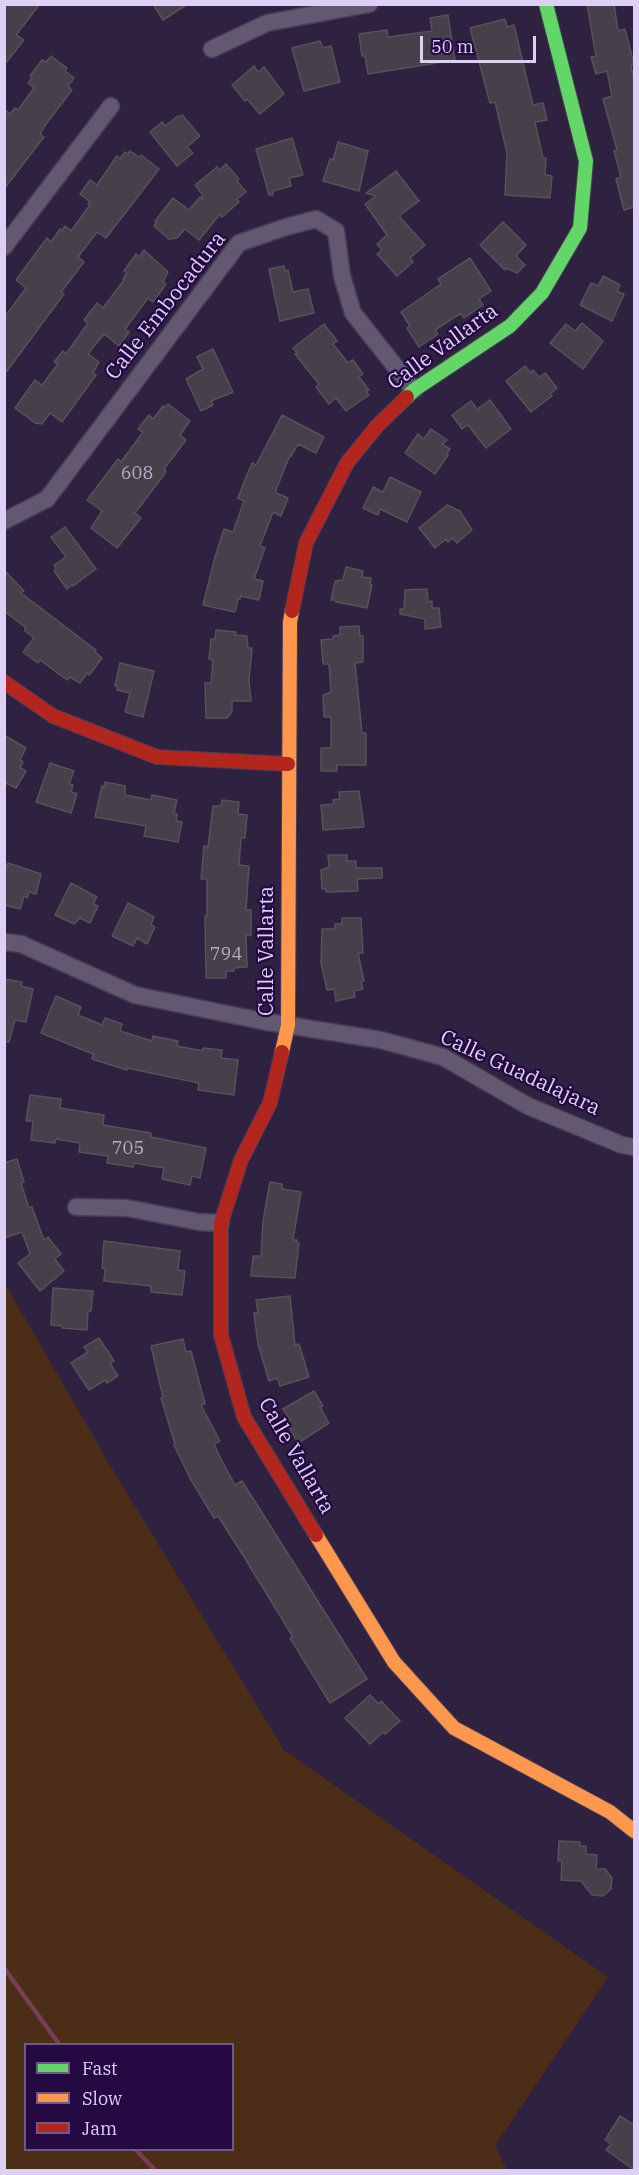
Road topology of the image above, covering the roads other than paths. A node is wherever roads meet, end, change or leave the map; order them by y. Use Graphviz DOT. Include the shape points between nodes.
graph roads {
  1 [pos="369,4"];
  2 [pos="546,4"];
  3 [pos="213,49"];
  4 [pos="111,106"];
  5 [pos="4,247"];
  6 [pos="414,390"];
  7 [pos="4,521"];
  8 [pos="4,682"];
  9 [pos="288,764"];
  10 [pos="4,942"];
  11 [pos="288,1025"];
  12 [pos="634,1147"];
  13 [pos="76,1207"];
  14 [pos="221,1223"];
  15 [pos="634,1831"];
  1 -- 3 [label="street" via="267,23"];
  2 -- 6 [label="street, Calle Vallarta" via="586,161 580,228 542,293 510,326"];
  4 -- 5 [label="street"];
  6 -- 7 [label="street, Calle Embocadura" via="353,313 342,276 336,231 316,219 286,227 239,243 47,499"];
  6 -- 9 [label="street, Calle Vallarta" via="347,463 306,543 290,622"];
  8 -- 9 [label="street" via="53,716 157,757"];
  9 -- 11 [label="street, Calle Vallarta"];
  10 -- 11 [label="street, Calle Guadalajara" via="21,944 135,995"];
  11 -- 12 [label="street, Calle Guadalajara" via="381,1040 443,1057 528,1106"];
  11 -- 14 [label="street, Calle Vallarta" via="270,1103 241,1160"];
  13 -- 14 [label="street" via="127,1208"];
  14 -- 15 [label="street, Calle Vallarta" via="221,1335 244,1417 394,1662 454,1728 610,1812"];
}
